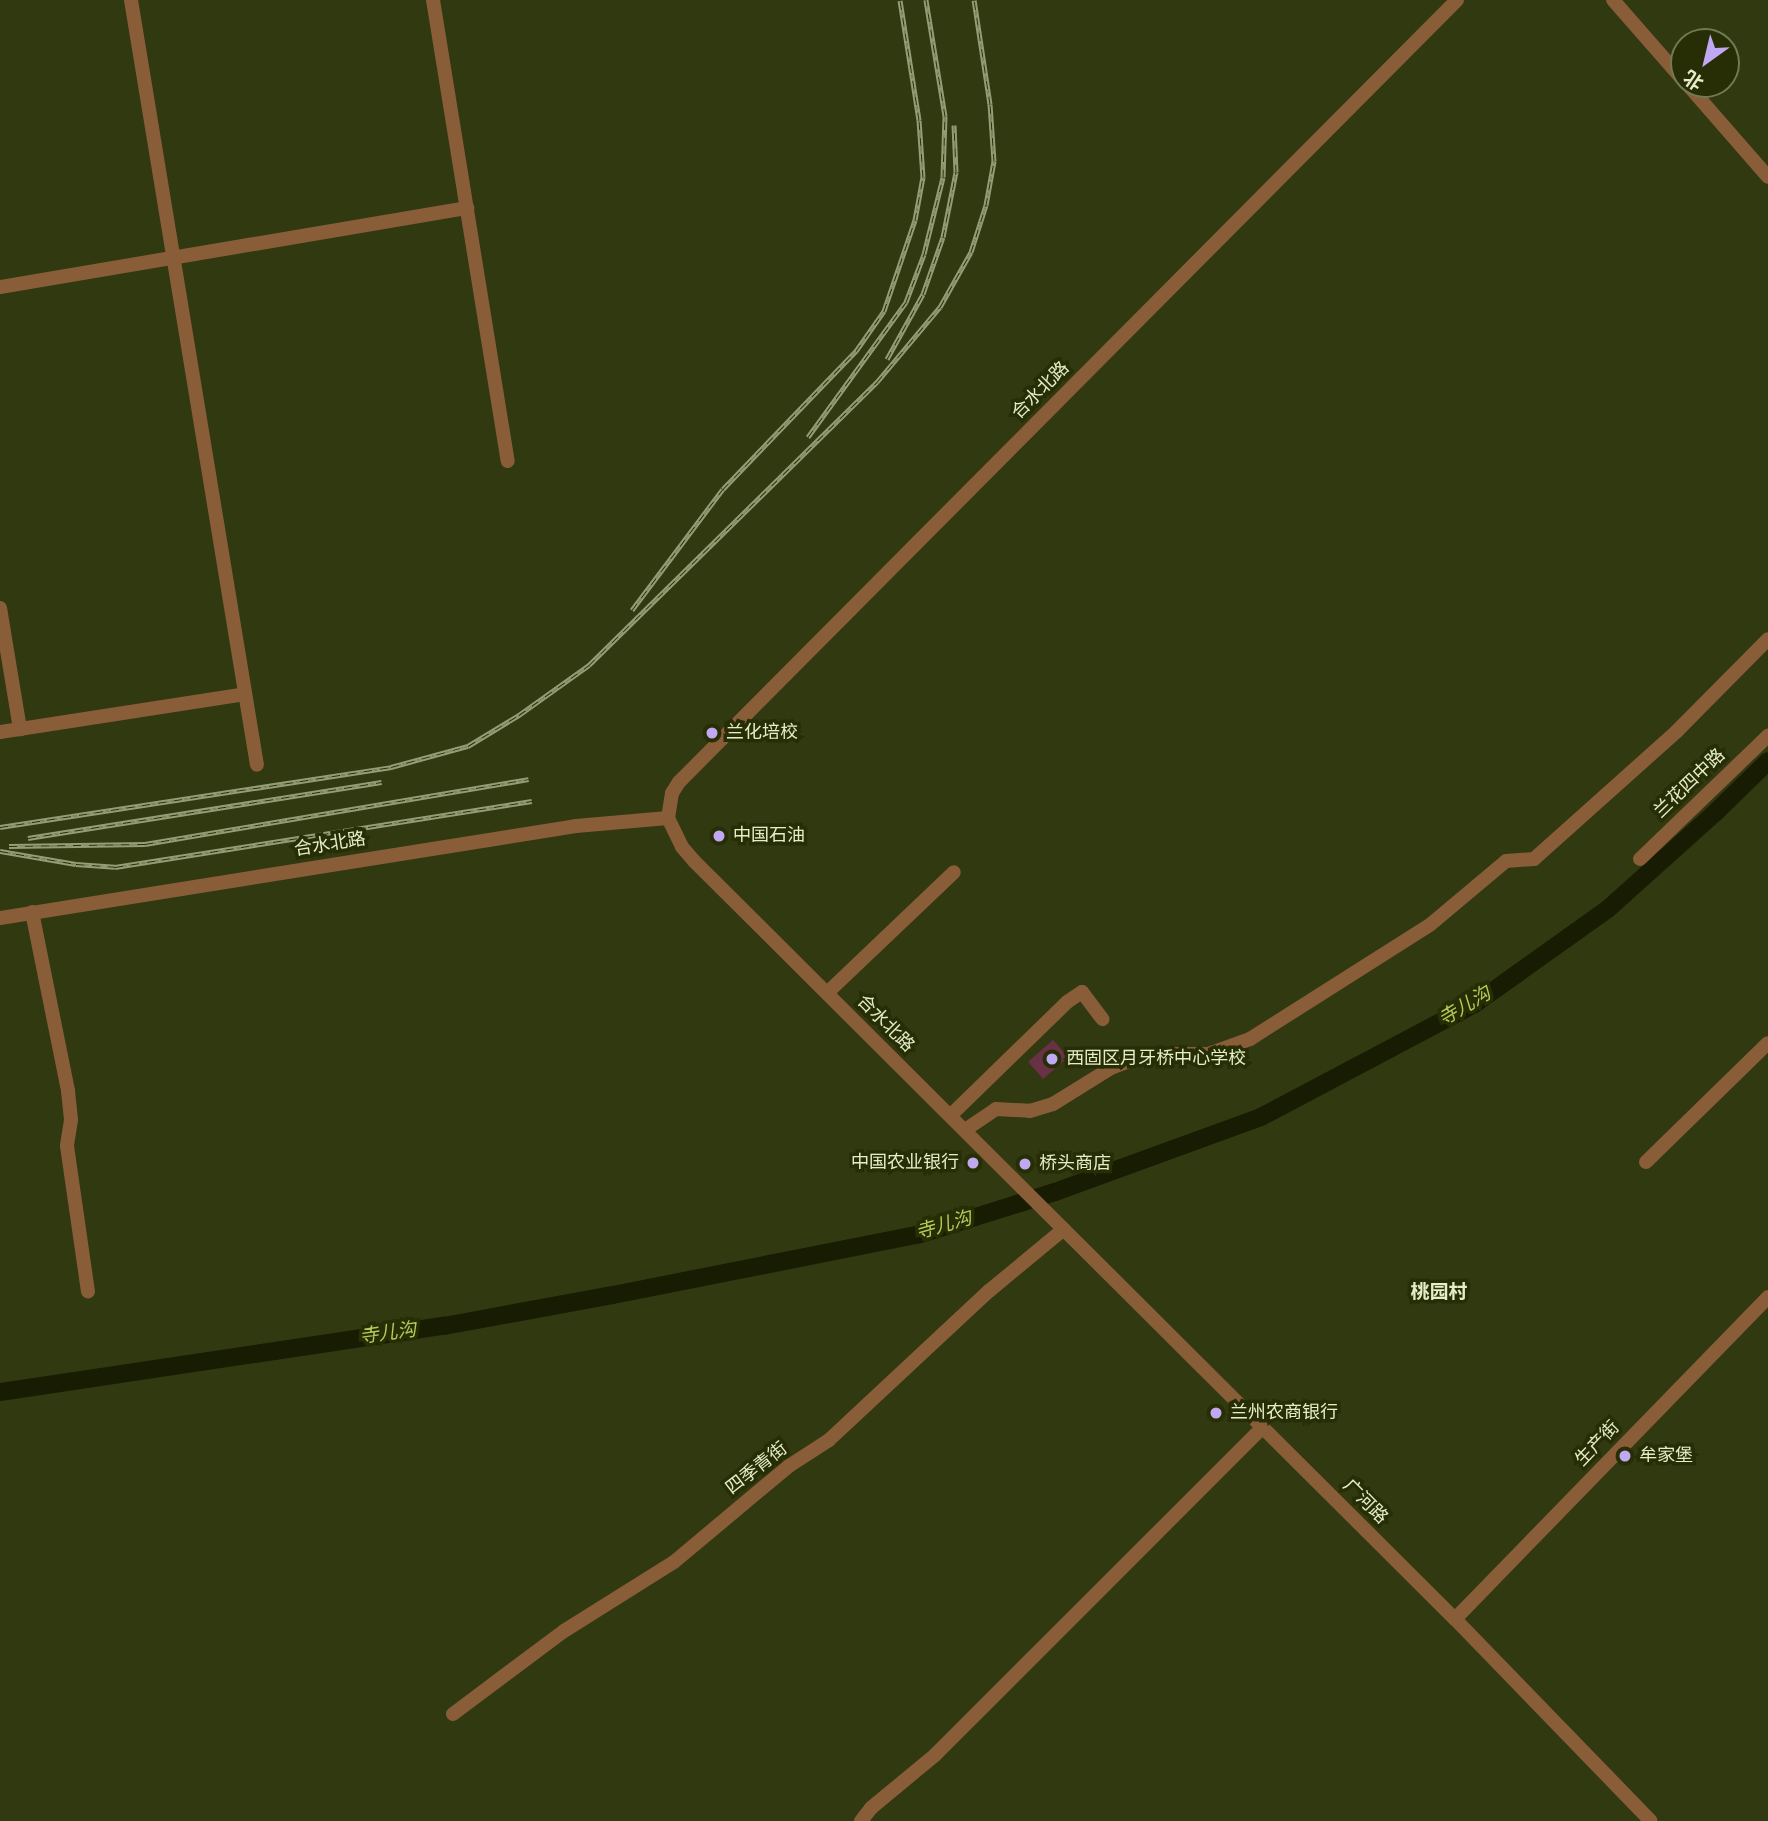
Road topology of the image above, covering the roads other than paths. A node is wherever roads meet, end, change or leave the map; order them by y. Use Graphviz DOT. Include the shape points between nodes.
graph roads {
  1 [pos="131,0"];
  2 [pos="433,0"];
  3 [pos="1457,0"];
  4 [pos="1613,0"];
  5 [pos="1670,64"];
  6 [pos="1700,98"];
  7 [pos="1768,177"];
  8 [pos="467,208"];
  9 [pos="173,260"];
  10 [pos="0,287"];
  11 [pos="508,461"];
  12 [pos="0,608"];
  13 [pos="1768,639"];
  14 [pos="245,694"];
  15 [pos="20,729"];
  16 [pos="0,732"];
  17 [pos="1768,736"];
  18 [pos="257,765"];
  19 [pos="668,818"];
  20 [pos="1640,859"];
  21 [pos="954,872"];
  22 [pos="32,912"];
  23 [pos="0,918"];
  24 [pos="827,993"];
  25 [pos="1102,1018"];
  26 [pos="1768,1043"];
  27 [pos="951,1115"];
  28 [pos="965,1130"];
  29 [pos="1646,1162"];
  30 [pos="1049,1213"];
  31 [pos="1064,1229"];
  32 [pos="88,1291"];
  33 [pos="1768,1297"];
  34 [pos="1263,1427"];
  35 [pos="1455,1619"];
  36 [pos="453,1714"];
  37 [pos="860,1821"];
  38 [pos="1651,1821"];
  1 -- 9 [label="street"];
  2 -- 8 [label="street"];
  3 -- 19 [label="street, 合水北路" via="678,782"];
  4 -- 5 [label="street"];
  6 -- 7 [label="street"];
  8 -- 9 [label="street"];
  8 -- 11 [label="street"];
  9 -- 10 [label="street"];
  9 -- 14 [label="street"];
  12 -- 15 [label="street"];
  13 -- 28 [label="street" via="1677,731 1534,859 1506,861 1431,924 1250,1039 1208,1054 1148,1054 1111,1068 1053,1104 1030,1111 996,1109"];
  14 -- 15 [label="street"];
  14 -- 18 [label="street"];
  15 -- 16 [label="street"];
  17 -- 20 [label="street, 兰花四中路"];
  19 -- 22 [label="street, 合水北路" via="562,828"];
  19 -- 24 [label="street, 合水北路" via="694,861"];
  21 -- 24 [label="street"];
  22 -- 23 [label="street, 合水北路"];
  22 -- 32 [label="street" via="68,1091 71,1120 66,1146"];
  24 -- 27 [label="street, 合水北路"];
  25 -- 27 [label="street" via="1082,992"];
  26 -- 29 [label="street"];
  27 -- 28 [label="street, 合水北路"];
  28 -- 30 [label="street, 合水北路"];
  30 -- 31 [label="street, 广河路"];
  31 -- 34 [label="street, 广河路"];
  31 -- 36 [label="street, 四季青街" via="989,1291 829,1440 789,1466 674,1562 564,1631"];
  33 -- 35 [label="street, 生产街"];
  34 -- 35 [label="street, 广河路"];
  34 -- 37 [label="street" via="935,1755"];
  35 -- 38 [label="street, 广河路"];
}
